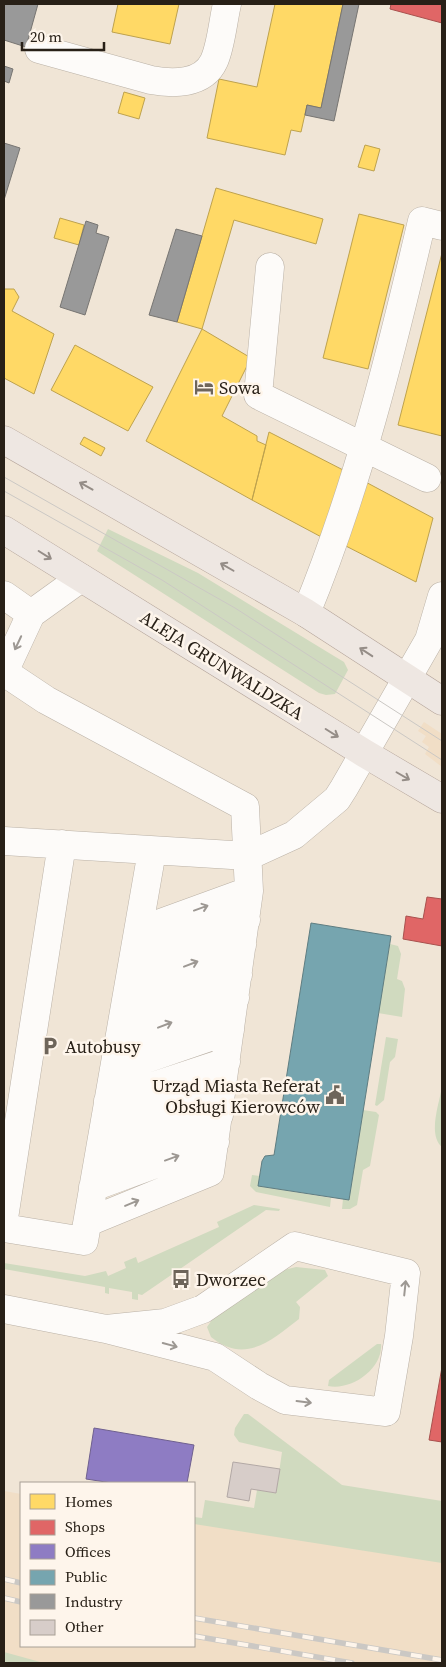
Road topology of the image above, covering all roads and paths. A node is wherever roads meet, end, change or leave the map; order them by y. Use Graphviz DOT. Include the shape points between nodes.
graph roads {
  1 [pos="227,4"];
  2 [pos="39,49"];
  3 [pos="442,226"];
  4 [pos="270,267"];
  5 [pos="4,440"];
  6 [pos="363,448"];
  7 [pos="427,478"];
  8 [pos="4,530"];
  9 [pos="81,578"];
  10 [pos="4,595"];
  11 [pos="442,596"];
  12 [pos="306,613"];
  13 [pos="31,614"];
  14 [pos="4,672"];
  15 [pos="407,678"];
  16 [pos="442,701"];
  17 [pos="364,753"];
  18 [pos="442,799"];
  19 [pos="4,841"];
  20 [pos="62,844"];
  21 [pos="152,851"];
  22 [pos="248,856"];
  23 [pos="249,891"];
  24 [pos="139,931"];
  25 [pos="244,932"];
  26 [pos="134,960"];
  27 [pos="236,986"];
  28 [pos="127,1001"];
  29 [pos="230,1030"];
  30 [pos="119,1042"];
  31 [pos="114,1070"];
  32 [pos="224,1074"];
  33 [pos="108,1101"];
  34 [pos="219,1114"];
  35 [pos="104,1128"];
  36 [pos="215,1142"];
  37 [pos="98,1158"];
  38 [pos="94,1188"];
  39 [pos="4,1218"];
  40 [pos="88,1222"];
  41 [pos="4,1228"];
  42 [pos="4,1309"];
  43 [pos="106,1329"];
  1 -- 2 [label="street" via="214,62 205,71 181,83 151,80"];
  3 -- 6 [label="street" via="422,221 388,366"];
  4 -- 6 [label="street" via="258,395"];
  12 -- 5 [label="main road, one-way"];
  6 -- 7 [label="street"];
  6 -- 12 [label="street"];
  8 -- 9 [label="main road, ALEJA GRUNWALDZKA, one-way"];
  9 -- 13 [label="street"];
  9 -- 17 [label="main road, ALEJA GRUNWALDZKA, one-way"];
  10 -- 13 [label="street"];
  11 -- 15 [label="street" via="429,640"];
  15 -- 12 [label="main road, one-way"];
  13 -- 14 [label="street, one-way"];
  14 -- 22 [label="street" via="46,700 245,807"];
  15 -- 16 [label="main road"];
  15 -- 17 [label="street"];
  17 -- 18 [label="main road, ALEJA GRUNWALDZKA, one-way"];
  17 -- 22 [label="street" via="336,799 294,835"];
  19 -- 20 [label="street"];
  20 -- 21 [label="street"];
  20 -- 39 [label="street"];
  21 -- 22 [label="street"];
  21 -- 24 [label="street"];
  22 -- 23 [label="street"];
  24 -- 23 [label="street, one-way"];
  23 -- 25 [label="street"];
  24 -- 26 [label="street"];
  25 -- 26 [label="street"];
  25 -- 27 [label="street"];
  28 -- 25 [label="street, one-way"];
  26 -- 28 [label="street"];
  27 -- 28 [label="street"];
  27 -- 29 [label="street"];
  30 -- 27 [label="street, one-way"];
  28 -- 30 [label="street"];
  29 -- 31 [label="street"];
  29 -- 32 [label="street"];
  30 -- 31 [label="street"];
  31 -- 33 [label="street"];
  32 -- 33 [label="street"];
  32 -- 34 [label="street"];
  32 -- 35 [label="street"];
  33 -- 35 [label="street"];
  34 -- 36 [label="street"];
  34 -- 37 [label="street"];
  35 -- 37 [label="street"];
  38 -- 36 [label="street, one-way"];
  40 -- 36 [label="street, one-way" via="210,1172"];
  37 -- 38 [label="street"];
  38 -- 40 [label="street"];
  40 -- 41 [label="street" via="84,1241"];
  42 -- 43 [label="street"];
  43 -- 43 [label="street, one-way" via="215,1357 285,1400 386,1412 400,1336 406,1273 294,1246 203,1308 164,1323"];
}
